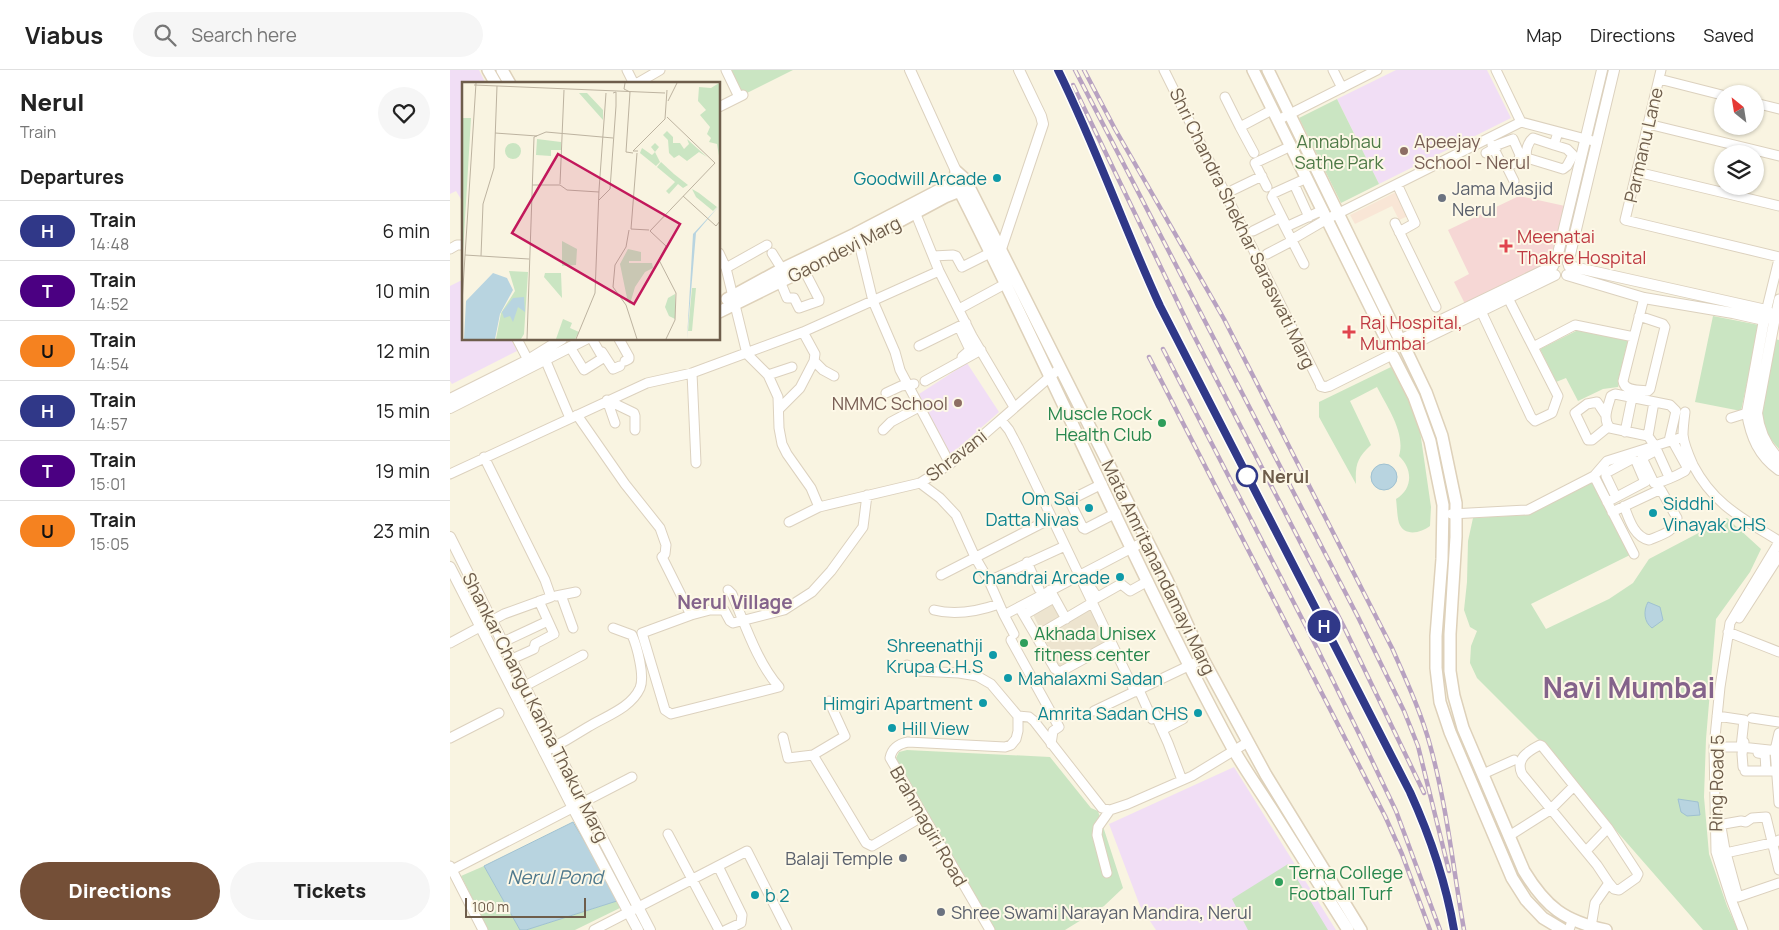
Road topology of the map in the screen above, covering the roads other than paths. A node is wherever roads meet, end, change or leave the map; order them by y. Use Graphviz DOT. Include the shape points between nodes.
graph roads {
  1 [pos="488,70"];
  2 [pos="502,70"];
  3 [pos="627,70"];
  4 [pos="660,70"];
  5 [pos="726,70"];
  6 [pos="910,70"];
  7 [pos="1019,70"];
  8 [pos="1164,70"];
  9 [pos="1253,70"];
  10 [pos="1268,70"];
  11 [pos="1333,70"];
  12 [pos="1377,70"];
  13 [pos="1496,70"];
  14 [pos="1602,70"];
  15 [pos="1614,70"];
  16 [pos="1660,75"];
  17 [pos="495,82"];
  18 [pos="509,82"];
  19 [pos="634,82"];
  20 [pos="639,82"];
  21 [pos="1342,88"];
  22 [pos="1714,92"];
  23 [pos="1225,98"];
  24 [pos="1764,105"];
  25 [pos="720,106"];
  26 [pos="1779,109"];
  27 [pos="1290,114"];
  28 [pos="1275,115"];
  29 [pos="1522,122"];
  30 [pos="1648,124"];
  31 [pos="1240,126"];
  32 [pos="1558,132"];
  33 [pos="1488,138"];
  34 [pos="1585,139"];
  35 [pos="1597,142"];
  36 [pos="1554,144"];
  37 [pos="1291,146"];
  38 [pos="1490,151"];
  39 [pos="1779,156"];
  40 [pos="1255,163"];
  41 [pos="1507,167"];
  42 [pos="1637,172"];
  43 [pos="1262,176"];
  44 [pos="1307,178"];
  45 [pos="1514,181"];
  46 [pos="961,182"];
  47 [pos="1294,184"];
  48 [pos="1397,184"];
  49 [pos="1267,187"];
  50 [pos="1233,190"];
  51 [pos="1779,206"];
  52 [pos="915,212"];
  53 [pos="1338,214"];
  54 [pos="1325,215"];
  55 [pos="1309,216"];
  56 [pos="1395,223"];
  57 [pos="1253,231"];
  58 [pos="1399,232"];
  59 [pos="857,239"];
  60 [pos="1292,240"];
  61 [pos="462,245"];
  62 [pos="450,249"];
  63 [pos="996,251"];
  64 [pos="1266,254"];
  65 [pos="720,255"];
  66 [pos="935,256"];
  67 [pos="1779,258"];
  68 [pos="1304,264"];
  69 [pos="726,268"];
  70 [pos="1555,268"];
  71 [pos="1568,268"];
  72 [pos="782,269"];
  73 [pos="804,270"];
  74 [pos="940,271"];
  75 [pos="780,281"];
  76 [pos="1005,284"];
  77 [pos="1508,298"];
  78 [pos="1644,298"];
  79 [pos="734,299"];
  80 [pos="1779,299"];
  81 [pos="872,301"];
  82 [pos="720,304"];
  83 [pos="1436,306"];
  84 [pos="960,308"];
  85 [pos="720,311"];
  86 [pos="1481,311"];
  87 [pos="1639,316"];
  88 [pos="1768,316"];
  89 [pos="963,327"];
  90 [pos="803,332"];
  91 [pos="1634,337"];
  92 [pos="518,340"];
  93 [pos="560,340"];
  94 [pos="584,340"];
  95 [pos="594,340"];
  96 [pos="594,340"];
  97 [pos="620,340"];
  98 [pos="1404,343"];
  99 [pos="570,346"];
  100 [pos="919,346"];
  101 [pos="1533,347"];
  102 [pos="981,350"];
  103 [pos="1390,351"];
  104 [pos="747,354"];
  105 [pos="970,354"];
  106 [pos="545,359"];
  107 [pos="528,360"];
  108 [pos="814,361"];
  109 [pos="792,367"];
  110 [pos="1060,368"];
  111 [pos="692,373"];
  112 [pos="768,375"];
  113 [pos="834,376"];
  114 [pos="1050,376"];
  115 [pos="925,381"];
  116 [pos="911,385"];
  117 [pos="1321,386"];
  118 [pos="886,392"];
  119 [pos="1632,398"];
  120 [pos="450,399"];
  121 [pos="607,400"];
  122 [pos="1654,402"];
  123 [pos="920,407"];
  124 [pos="1014,407"];
  125 [pos="450,408"];
  126 [pos="779,410"];
  127 [pos="1685,412"];
  128 [pos="1747,413"];
  129 [pos="1605,414"];
  130 [pos="574,417"];
  131 [pos="1731,418"];
  132 [pos="1001,420"];
  133 [pos="615,423"];
  134 [pos="1608,427"];
  135 [pos="635,430"];
  136 [pos="883,430"];
  137 [pos="1625,432"];
  138 [pos="1648,436"];
  139 [pos="1683,437"];
  140 [pos="1670,440"];
  141 [pos="1656,448"];
  142 [pos="484,457"];
  143 [pos="1779,459"];
  144 [pos="696,463"];
  145 [pos="950,464"];
  146 [pos="1779,470"];
  147 [pos="450,474"];
  148 [pos="1594,476"];
  149 [pos="1669,477"];
  150 [pos="920,483"];
  151 [pos="1102,484"];
  152 [pos="867,495"];
  153 [pos="1616,497"];
  154 [pos="1607,502"];
  155 [pos="1624,506"];
  156 [pos="819,507"];
  157 [pos="1612,512"];
  158 [pos="1116,513"];
  159 [pos="1456,514"];
  160 [pos="1443,515"];
  161 [pos="1052,518"];
  162 [pos="790,522"];
  163 [pos="1654,533"];
  164 [pos="450,537"];
  165 [pos="1643,538"];
  166 [pos="1147,540"];
  167 [pos="1779,541"];
  168 [pos="1065,546"];
  169 [pos="1131,547"];
  170 [pos="1634,554"];
  171 [pos="1779,556"];
  172 [pos="975,557"];
  173 [pos="1047,559"];
  174 [pos="1028,565"];
  175 [pos="450,567"];
  176 [pos="1078,574"];
  177 [pos="941,575"];
  178 [pos="989,581"];
  179 [pos="1148,581"];
  180 [pos="1092,588"];
  181 [pos="1039,589"];
  182 [pos="728,590"];
  183 [pos="1050,590"];
  184 [pos="576,592"];
  185 [pos="561,595"];
  186 [pos="551,597"];
  187 [pos="1052,600"];
  188 [pos="1093,600"];
  189 [pos="539,601"];
  190 [pos="999,604"];
  191 [pos="1745,604"];
  192 [pos="934,610"];
  193 [pos="1020,610"];
  194 [pos="691,615"];
  195 [pos="1004,615"];
  196 [pos="1066,619"];
  197 [pos="492,620"];
  198 [pos="744,620"];
  199 [pos="548,621"];
  200 [pos="1028,625"];
  201 [pos="481,626"];
  202 [pos="572,628"];
  203 [pos="613,628"];
  204 [pos="1728,632"];
  205 [pos="1036,636"];
  206 [pos="503,642"];
  207 [pos="450,643"];
  208 [pos="1111,644"];
  209 [pos="1779,652"];
  210 [pos="583,655"];
  211 [pos="512,659"];
  212 [pos="1203,659"];
  213 [pos="907,664"];
  214 [pos="1189,666"];
  215 [pos="525,686"];
  216 [pos="1137,691"];
  217 [pos="829,701"];
  218 [pos="1094,711"];
  219 [pos="1154,712"];
  220 [pos="499,713"];
  221 [pos="1018,716"];
  222 [pos="1181,716"];
  223 [pos="1717,716"];
  224 [pos="1752,718"];
  225 [pos="1779,722"];
  226 [pos="1160,726"];
  227 [pos="1779,733"];
  228 [pos="1746,734"];
  229 [pos="784,737"];
  230 [pos="450,738"];
  231 [pos="1248,742"];
  232 [pos="1051,744"];
  233 [pos="1164,745"];
  234 [pos="555,747"];
  235 [pos="1714,747"];
  236 [pos="1742,747"];
  237 [pos="1234,750"];
  238 [pos="1777,751"];
  239 [pos="544,752"];
  240 [pos="1758,753"];
  241 [pos="813,755"];
  242 [pos="1514,760"];
  243 [pos="1766,771"];
  244 [pos="1776,771"];
  245 [pos="1483,774"];
  246 [pos="632,777"];
  247 [pos="1182,780"];
  248 [pos="1574,786"];
  249 [pos="584,802"];
  250 [pos="1779,803"];
  251 [pos="573,808"];
  252 [pos="1110,810"];
  253 [pos="1550,810"];
  254 [pos="923,816"];
  255 [pos="1608,828"];
  256 [pos="668,834"];
  257 [pos="1509,836"];
  258 [pos="1772,841"];
  259 [pos="1586,851"];
  260 [pos="1721,852"];
  261 [pos="718,866"];
  262 [pos="451,868"];
  263 [pos="1779,870"];
  264 [pos="1107,873"];
  265 [pos="693,879"];
  266 [pos="1609,883"];
  267 [pos="1779,883"];
  268 [pos="1735,898"];
  269 [pos="634,910"];
  270 [pos="1571,925"];
  271 [pos="609,927"];
  272 [pos="1591,927"];
  273 [pos="483,930"];
  274 [pos="594,930"];
  275 [pos="638,930"];
  276 [pos="650,930"];
  277 [pos="719,930"];
  278 [pos="726,930"];
  279 [pos="787,930"];
  280 [pos="990,930"];
  281 [pos="1348,930"];
  282 [pos="1361,930"];
  283 [pos="1564,930"];
  284 [pos="1606,930"];
  285 [pos="1743,930"];
  1 -- 17 [label="main road"];
  2 -- 18 [label="main road"];
  3 -- 19 [label="street"];
  4 -- 20 [label="street"];
  5 -- 25 [label="street" via="741,96"];
  6 -- 46 [label="street, Mata Amritanandamayi Marg"];
  7 -- 63 [label="street" via="1043,124"];
  8 -- 117 [label="street, Shri Chandra Shekhar Saraswati Marg"];
  9 -- 28 [label="main road"];
  10 -- 27 [label="main road"];
  11 -- 21 [label="street"];
  12 -- 21 [label="street"];
  13 -- 29 [label="street"];
  14 -- 34 [label="street"];
  15 -- 35 [label="street"];
  16 -- 22 [label="street"];
  16 -- 30 [label="street, Parmanu Lane"];
  21 -- 27 [label="street"];
  23 -- 31 [label="street"];
  24 -- 26 [label="street"];
  27 -- 28 [label="street"];
  27 -- 53 [label="main road"];
  28 -- 31 [label="street"];
  28 -- 37 [label="main road"];
  29 -- 32 [label="street"];
  29 -- 33 [label="street"];
  30 -- 39 [label="street"];
  30 -- 42 [label="street, Parmanu Lane"];
  31 -- 40 [label="street"];
  32 -- 34 [label="street"];
  32 -- 36 [label="street"];
  33 -- 38 [label="street"];
  33 -- 48 [label="street"];
  34 -- 35 [label="street"];
  34 -- 70 [label="street"];
  35 -- 71 [label="street"];
  36 -- 36 [label="street" via="1567,149 1572,155 1563,169 1527,158 1526,150 1533,138"];
  37 -- 40 [label="street"];
  37 -- 44 [label="main road"];
  38 -- 41 [label="street"];
  38 -- 41 [label="street" via="1512,139 1520,155 1519,160"];
  40 -- 43 [label="street"];
  41 -- 45 [label="street"];
  42 -- 51 [label="street"];
  42 -- 67 [label="street, Parmanu Lane" via="1626,220"];
  43 -- 49 [label="street"];
  43 -- 50 [label="street"];
  44 -- 47 [label="street"];
  44 -- 54 [label="main road"];
  46 -- 52 [label="main road, Gaondevi Marg" via="944,198"];
  46 -- 59 [label="main road, Gaondevi Marg"];
  46 -- 63 [label="main road, Mata Amritanandamayi Marg"];
  47 -- 55 [label="street"];
  47 -- 55 [label="street" via="1272,197 1286,225"];
  48 -- 53 [label="street"];
  48 -- 58 [label="street" via="1415,223"];
  52 -- 59 [label="main road, Gaondevi Marg"];
  52 -- 66 [label="street"];
  53 -- 54 [label="street"];
  53 -- 98 [label="main road"];
  54 -- 55 [label="street"];
  54 -- 60 [label="street"];
  54 -- 103 [label="main road"];
  56 -- 58 [label="street"];
  57 -- 60 [label="street" via="1279,218"];
  58 -- 83 [label="street"];
  59 -- 72 [label="main road, Gaondevi Marg"];
  59 -- 73 [label="main road, Gaondevi Marg"];
  59 -- 81 [label="street"];
  60 -- 64 [label="street"];
  60 -- 68 [label="street"];
  61 -- 62 [label="street"];
  63 -- 66 [label="street" via="963,267 953,255"];
  63 -- 76 [label="main road, Mata Amritanandamayi Marg"];
  63 -- 110 [label="main road, Mata Amritanandamayi Marg"];
  65 -- 69 [label="street"];
  66 -- 74 [label="street"];
  66 -- 84 [label="street"];
  67 -- 88 [label="street"];
  69 -- 72 [label="street" via="769,249"];
  69 -- 79 [label="street"];
  70 -- 71 [label="street" via="1560,260"];
  70 -- 71 [label="street" via="1562,277"];
  70 -- 77 [label="street"];
  70 -- 98 [label="street"];
  71 -- 78 [label="street"];
  71 -- 88 [label="street"];
  72 -- 79 [label="main road, Gaondevi Marg"];
  73 -- 75 [label="main road, Gaondevi Marg"];
  73 -- 75 [label="street" via="819,301 799,308 794,298 787,298"];
  74 -- 81 [label="street"];
  74 -- 84 [label="street"];
  75 -- 79 [label="main road, Gaondevi Marg"];
  76 -- 84 [label="street"];
  76 -- 114 [label="main road, Mata Amritanandamayi Marg"];
  77 -- 86 [label="street"];
  77 -- 101 [label="street"];
  78 -- 87 [label="street"];
  78 -- 88 [label="street"];
  79 -- 82 [label="main road, Gaondevi Marg"];
  79 -- 85 [label="main road, Gaondevi Marg"];
  79 -- 104 [label="street"];
  80 -- 88 [label="street"];
  81 -- 90 [label="street"];
  81 -- 116 [label="street" via="900,370"];
  84 -- 89 [label="street"];
  86 -- 98 [label="street"];
  86 -- 101 [label="street" via="1531,417 1536,421 1552,413 1558,396"];
  87 -- 91 [label="street"];
  87 -- 91 [label="street" via="1665,326 1648,392 1623,385"];
  88 -- 128 [label="street"];
  88 -- 143 [label="street" via="1757,413 1768,447"];
  89 -- 100 [label="street"];
  89 -- 102 [label="street"];
  89 -- 105 [label="street"];
  90 -- 104 [label="street"];
  90 -- 108 [label="street" via="815,354"];
  91 -- 101 [label="street" via="1575,325"];
  92 -- 107 [label="street"];
  93 -- 107 [label="street"];
  94 -- 99 [label="street"];
  95 -- 99 [label="street" via="603,358 584,370"];
  96 -- 97 [label="street" via="613,369 629,359"];
  98 -- 103 [label="main road" via="1393,338"];
  98 -- 103 [label="main road" via="1400,357"];
  98 -- 159 [label="main road" via="1442,436"];
  99 -- 106 [label="street"];
  102 -- 105 [label="street"];
  102 -- 124 [label="street"];
  103 -- 117 [label="street, Shri Chandra Shekhar Saraswati Marg" via="1330,386"];
  103 -- 160 [label="main road" via="1414,397 1430,441"];
  104 -- 111 [label="street"];
  104 -- 112 [label="street"];
  105 -- 115 [label="street"];
  106 -- 125 [label="street"];
  106 -- 130 [label="street"];
  107 -- 120 [label="street"];
  108 -- 113 [label="street"];
  108 -- 126 [label="street" via="800,388"];
  109 -- 112 [label="street"];
  110 -- 114 [label="street, Shravani"];
  110 -- 166 [label="main road, Mata Amritanandamayi Marg"];
  111 -- 121 [label="street" via="647,382"];
  111 -- 144 [label="street"];
  112 -- 126 [label="street" via="778,397"];
  114 -- 124 [label="street, Shravani"];
  114 -- 151 [label="main road, Mata Amritanandamayi Marg"];
  116 -- 118 [label="street"];
  116 -- 123 [label="street"];
  119 -- 122 [label="street"];
  119 -- 129 [label="street" via="1612,394"];
  119 -- 137 [label="street"];
  121 -- 130 [label="street"];
  121 -- 133 [label="street"];
  121 -- 135 [label="street" via="634,413"];
  122 -- 138 [label="street"];
  122 -- 140 [label="street" via="1670,405 1676,411"];
  123 -- 136 [label="street" via="891,422"];
  123 -- 145 [label="street"];
  124 -- 132 [label="street, Shravani"];
  126 -- 156 [label="street" via="782,444 811,488"];
  127 -- 139 [label="street"];
  128 -- 131 [label="street"];
  128 -- 146 [label="street" via="1758,447"];
  129 -- 134 [label="street"];
  129 -- 134 [label="street" via="1597,402 1587,404 1575,413 1588,440"];
  130 -- 142 [label="street"];
  130 -- 194 [label="street" via="660,528 666,545 662,557"];
  132 -- 145 [label="street, Shravani"];
  132 -- 161 [label="street" via="1018,446"];
  134 -- 137 [label="street"];
  137 -- 138 [label="street"];
  138 -- 141 [label="street"];
  139 -- 140 [label="street"];
  139 -- 167 [label="street" via="1700,478 1713,495 1728,509"];
  140 -- 141 [label="street"];
  140 -- 149 [label="street" via="1687,469"];
  141 -- 148 [label="street" via="1607,461"];
  141 -- 149 [label="street"];
  141 -- 149 [label="street" via="1642,458 1654,483"];
  142 -- 147 [label="street"];
  142 -- 186 [label="street"];
  145 -- 150 [label="street, Shravani"];
  148 -- 154 [label="street"];
  148 -- 159 [label="street" via="1528,510"];
  150 -- 152 [label="street, Shravani"];
  150 -- 172 [label="street" via="956,515"];
  151 -- 158 [label="main road, Mata Amritanandamayi Marg"];
  151 -- 158 [label="street" via="1070,502 1085,529"];
  152 -- 156 [label="street, Shravani"];
  152 -- 198 [label="street" via="863,527 812,592 784,610"];
  153 -- 153 [label="street" via="1646,482 1634,460 1606,473"];
  153 -- 154 [label="street"];
  154 -- 157 [label="street"];
  155 -- 157 [label="street"];
  155 -- 165 [label="street" via="1634,528"];
  155 -- 165 [label="street" via="1663,491 1676,522 1672,530 1649,540"];
  156 -- 162 [label="street, Shravani"];
  157 -- 170 [label="street"];
  158 -- 169 [label="main road, Mata Amritanandamayi Marg"];
  159 -- 160 [label="street"];
  159 -- 245 [label="main road" via="1450,671 1463,728"];
  160 -- 283 [label="main road" via="1436,636 1440,702 1512,878 1543,918"];
  161 -- 168 [label="street"];
  161 -- 172 [label="street"];
  163 -- 165 [label="street"];
  164 -- 197 [label="street, Shankar Changu Kanha Thakur Marg"];
  166 -- 169 [label="street"];
  166 -- 212 [label="main road, Mata Amritanandamayi Marg"];
  167 -- 191 [label="street, Ring Road 5"];
  168 -- 174 [label="street"];
  168 -- 176 [label="street"];
  169 -- 176 [label="street"];
  169 -- 179 [label="main road, Mata Amritanandamayi Marg"];
  171 -- 191 [label="street, Ring Road 5"];
  172 -- 177 [label="street"];
  172 -- 178 [label="street"];
  173 -- 174 [label="street"];
  174 -- 178 [label="street"];
  174 -- 181 [label="street"];
  175 -- 201 [label="street, Shankar Changu Kanha Thakur Marg"];
  176 -- 183 [label="street"];
  176 -- 188 [label="street"];
  178 -- 190 [label="street"];
  179 -- 188 [label="street" via="1130,591 1121,584"];
  179 -- 214 [label="main road, Mata Amritanandamayi Marg"];
  180 -- 188 [label="street"];
  182 -- 198 [label="street"];
  183 -- 193 [label="street"];
  183 -- 196 [label="street"];
  184 -- 185 [label="street"];
  185 -- 186 [label="street"];
  185 -- 202 [label="street"];
  186 -- 189 [label="street"];
  187 -- 193 [label="street"];
  188 -- 196 [label="street"];
  188 -- 208 [label="street"];
  189 -- 197 [label="street"];
  189 -- 199 [label="street"];
  190 -- 192 [label="street" via="979,611"];
  190 -- 195 [label="street"];
  191 -- 204 [label="street, Ring Road 5" via="1730,623"];
  193 -- 195 [label="street"];
  193 -- 200 [label="street"];
  193 -- 205 [label="street"];
  194 -- 198 [label="street" via="724,610 733,623"];
  194 -- 198 [label="street" via="642,633 665,710 672,714 780,687 749,636"];
  195 -- 232 [label="street" via="1058,727 1053,731"];
  196 -- 205 [label="street"];
  197 -- 201 [label="street"];
  197 -- 206 [label="street, Shankar Changu Kanha Thakur Marg"];
  199 -- 206 [label="street"];
  199 -- 211 [label="street" via="554,635"];
  201 -- 207 [label="street"];
  201 -- 239 [label="street, Shankar Changu Kanha Thakur Marg"];
  203 -- 234 [label="street" via="632,635 639,657 641,686 636,695 616,711"];
  204 -- 209 [label="street"];
  204 -- 223 [label="street, Ring Road 5"];
  205 -- 208 [label="street" via="1060,672"];
  206 -- 211 [label="street, Shankar Changu Kanha Thakur Marg"];
  208 -- 216 [label="street"];
  210 -- 215 [label="street"];
  211 -- 215 [label="street, Shankar Changu Kanha Thakur Marg"];
  212 -- 214 [label="street"];
  212 -- 231 [label="main road, Mata Amritanandamayi Marg"];
  213 -- 221 [label="street" via="918,671 977,676 991,684"];
  214 -- 216 [label="street"];
  214 -- 237 [label="main road, Mata Amritanandamayi Marg"];
  215 -- 234 [label="street, Shankar Changu Kanha Thakur Marg"];
  216 -- 218 [label="street"];
  216 -- 233 [label="street"];
  217 -- 241 [label="street" via="845,736"];
  219 -- 226 [label="street"];
  220 -- 230 [label="street"];
  221 -- 232 [label="street" via="1029,717"];
  221 -- 254 [label="street, Brahmagiri Road" via="1016,739 1005,747 908,742 896,746 891,752 892,765"];
  222 -- 226 [label="street"];
  223 -- 235 [label="street, Ring Road 5"];
  223 -- 236 [label="street" via="1744,720"];
  224 -- 225 [label="street"];
  226 -- 247 [label="street"];
  227 -- 238 [label="street"];
  228 -- 236 [label="street"];
  229 -- 241 [label="street" via="788,758"];
  231 -- 237 [label="street"];
  231 -- 282 [label="main road, Mata Amritanandamayi Marg"];
  232 -- 252 [label="street" via="1102,808"];
  234 -- 239 [label="street"];
  234 -- 249 [label="street, Shankar Changu Kanha Thakur Marg"];
  235 -- 236 [label="street"];
  235 -- 260 [label="street, Ring Road 5"];
  236 -- 238 [label="street"];
  236 -- 243 [label="street" via="1744,769"];
  237 -- 247 [label="street"];
  237 -- 281 [label="main road, Mata Amritanandamayi Marg"];
  238 -- 244 [label="street"];
  239 -- 251 [label="street, Shankar Changu Kanha Thakur Marg"];
  240 -- 243 [label="street" via="1765,754"];
  241 -- 254 [label="street" via="866,843 872,846"];
  242 -- 245 [label="street"];
  243 -- 244 [label="street"];
  244 -- 250 [label="street"];
  245 -- 257 [label="main road"];
  246 -- 249 [label="street"];
  247 -- 252 [label="street"];
  248 -- 253 [label="street"];
  248 -- 253 [label="street" via="1540,745 1521,759 1519,767 1522,774"];
  248 -- 255 [label="street"];
  249 -- 251 [label="street"];
  249 -- 269 [label="street, Shankar Changu Kanha Thakur Marg"];
  251 -- 262 [label="street"];
  251 -- 269 [label="street, Shankar Changu Kanha Thakur Marg"];
  252 -- 264 [label="street" via="1098,827 1097,835"];
  253 -- 257 [label="street"];
  253 -- 259 [label="street"];
  254 -- 280 [label="street, Brahmagiri Road"];
  255 -- 259 [label="street"];
  255 -- 266 [label="street" via="1638,874 1619,890"];
  256 -- 265 [label="street"];
  257 -- 270 [label="main road" via="1537,892"];
  258 -- 260 [label="street"];
  258 -- 260 [label="street" via="1766,817 1731,822 1721,828"];
  258 -- 263 [label="street"];
  259 -- 266 [label="street"];
  260 -- 268 [label="street, Ring Road 5"];
  261 -- 265 [label="street"];
  261 -- 278 [label="street" via="742,915 741,923"];
  261 -- 279 [label="street" via="747,851"];
  262 -- 273 [label="street"];
  265 -- 269 [label="street"];
  265 -- 277 [label="street"];
  266 -- 272 [label="street" via="1595,903"];
  267 -- 268 [label="street"];
  268 -- 285 [label="street, Ring Road 5"];
  269 -- 271 [label="street"];
  269 -- 275 [label="street, Shankar Changu Kanha Thakur Marg"];
  269 -- 276 [label="street, Shankar Changu Kanha Thakur Marg"];
  270 -- 272 [label="main road"];
  271 -- 274 [label="street"];
  272 -- 284 [label="main road"];
}
